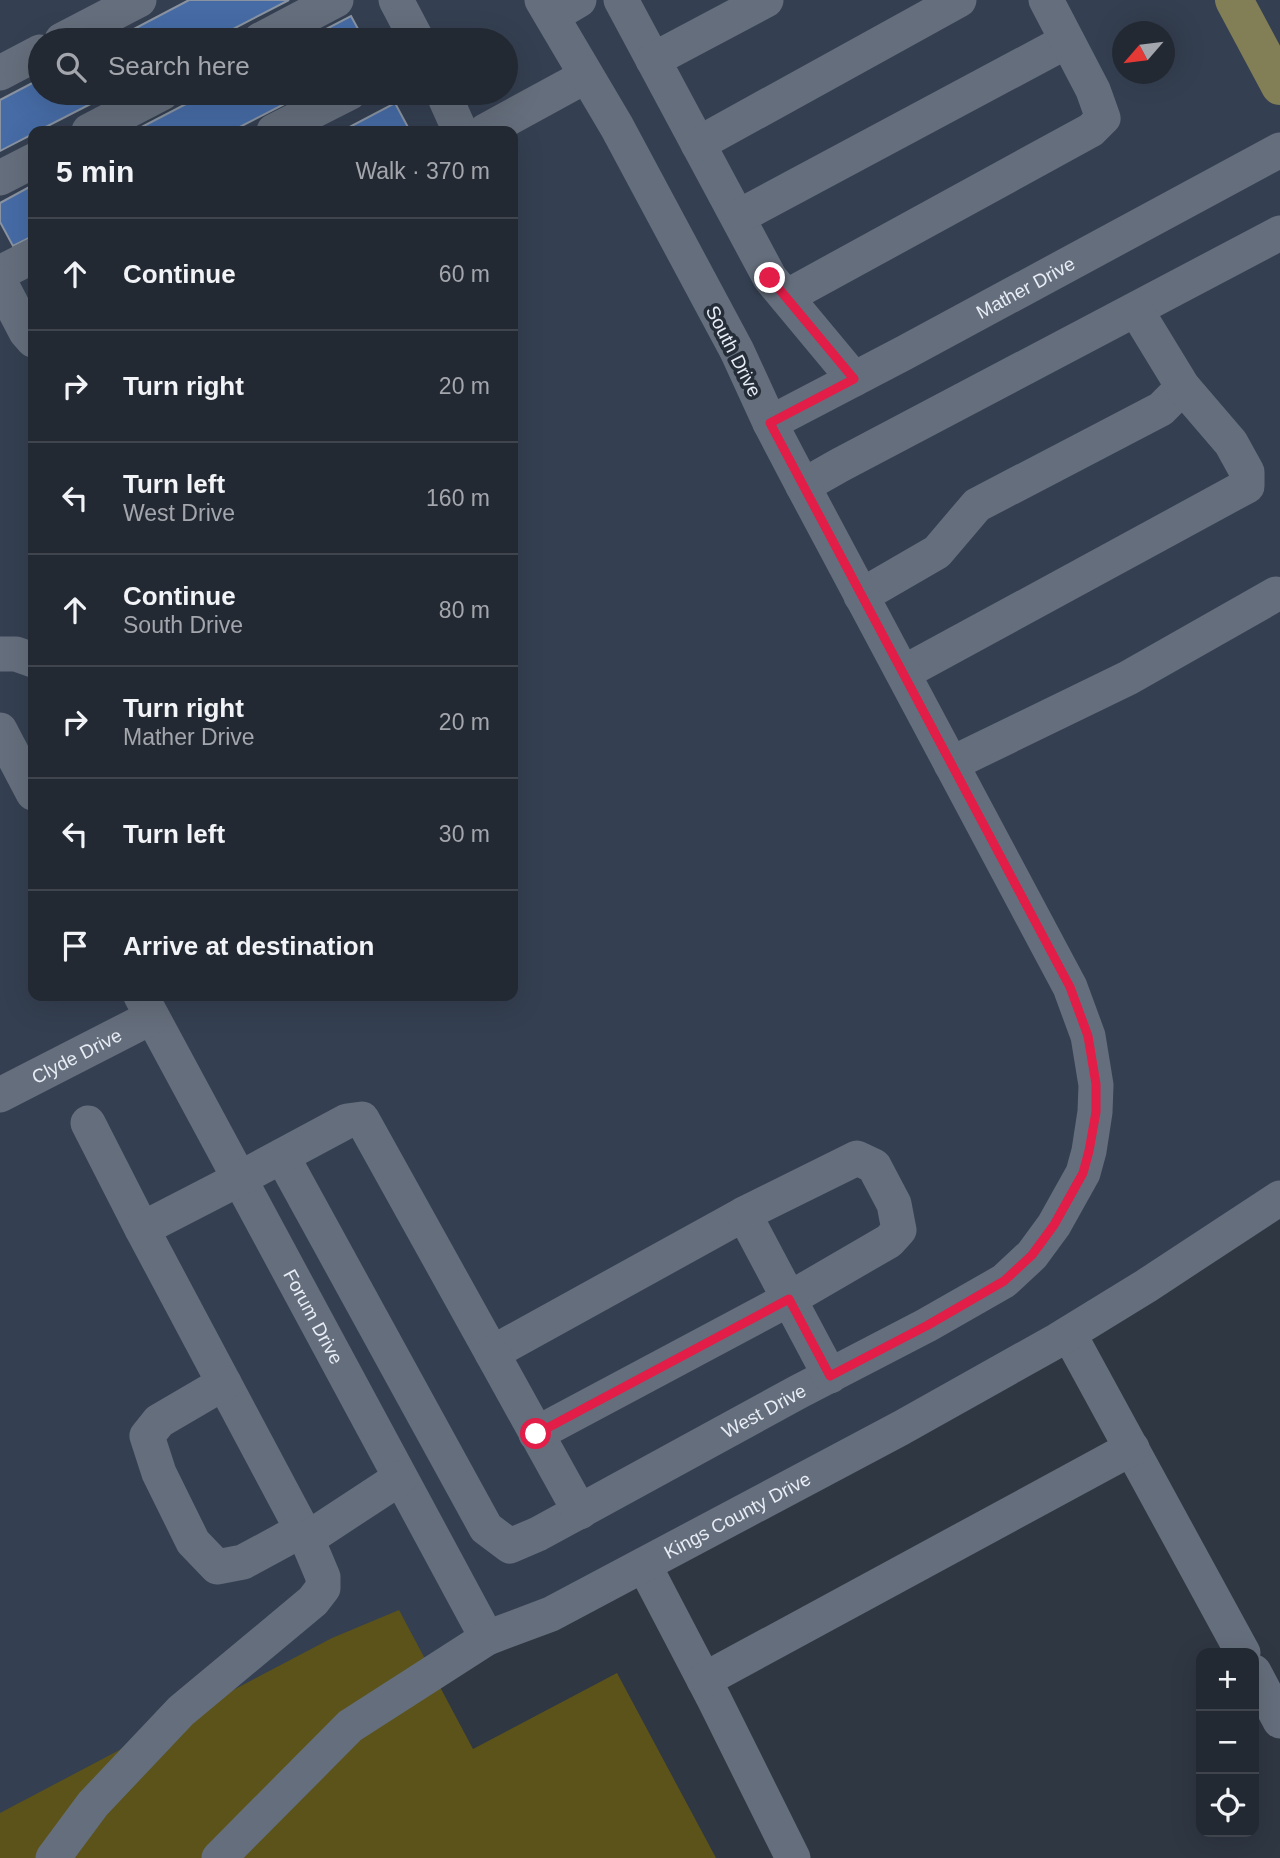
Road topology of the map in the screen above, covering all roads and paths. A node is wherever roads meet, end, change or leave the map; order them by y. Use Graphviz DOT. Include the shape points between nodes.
graph roads {
  1 [pos="139,0"];
  2 [pos="336,0"];
  3 [pos="396,0"];
  4 [pos="621,0"];
  5 [pos="766,0"];
  6 [pos="959,0"];
  7 [pos="1046,0"];
  8 [pos="1234,0"];
  9 [pos="558,5"];
  10 [pos="85,28"];
  11 [pos="283,28"];
  12 [pos="411,28"];
  13 [pos="1067,41"];
  14 [pos="28,58"];
  15 [pos="653,60"];
  16 [pos="0,73"];
  17 [pos="586,76"];
  18 [pos="1280,86"];
  19 [pos="139,105"];
  20 [pos="325,105"];
  21 [pos="448,105"];
  22 [pos="99,126"];
  23 [pos="284,126"];
  24 [pos="458,126"];
  25 [pos="494,126"];
  26 [pos="698,144"];
  27 [pos="1280,150"];
  28 [pos="28,164"];
  29 [pos="0,178"];
  30 [pos="738,217"];
  31 [pos="1280,233"];
  32 [pos="28,259"];
  33 [pos="0,273"];
  34 [pos="0,282"];
  35 [pos="786,297"];
  36 [pos="1136,310"];
  37 [pos="28,334"];
  38 [pos="854,379"];
  39 [pos="1183,387"];
  40 [pos="770,423"];
  41 [pos="803,486"];
  42 [pos="1276,594"];
  43 [pos="861,596"];
  44 [pos="0,654"];
  45 [pos="28,658"];
  46 [pos="903,673"];
  47 [pos="0,730"];
  48 [pos="955,772"];
  49 [pos="28,783"];
  50 [pos="146,1007"];
  51 [pos="0,1095"];
  52 [pos="88,1123"];
  53 [pos="282,1156"];
  54 [pos="239,1179"];
  55 [pos="1280,1198"];
  56 [pos="744,1214"];
  57 [pos="142,1229"];
  58 [pos="789,1299"];
  59 [pos="1069,1334"];
  60 [pos="492,1353"];
  61 [pos="830,1376"];
  62 [pos="224,1383"];
  63 [pos="536,1434"];
  64 [pos="1132,1448"];
  65 [pos="400,1478"];
  66 [pos="580,1512"];
  67 [pos="305,1535"];
  68 [pos="644,1565"];
  69 [pos="487,1637"];
  70 [pos="1240,1648"];
  71 [pos="704,1680"];
  72 [pos="1259,1681"];
  73 [pos="1280,1721"];
  74 [pos="53,1858"];
  75 [pos="219,1858"];
  76 [pos="793,1858"];
  1 -- 10 [label="street"];
  2 -- 11 [label="street"];
  3 -- 12 [label="street"];
  4 -- 15 [label="street"];
  5 -- 15 [label="street"];
  6 -- 26 [label="street"];
  7 -- 13 [label="street"];
  8 -- 18 [label="main road"];
  9 -- 17 [label="street, South Drive"];
  13 -- 30 [label="street"];
  13 -- 35 [label="street" via="1103,118 1091,130"];
  14 -- 16 [label="street"];
  15 -- 26 [label="street"];
  17 -- 25 [label="street"];
  17 -- 40 [label="street, South Drive" via="737,351"];
  19 -- 22 [label="street"];
  20 -- 23 [label="street"];
  21 -- 24 [label="street"];
  26 -- 30 [label="street"];
  27 -- 38 [label="street, Mather Drive"];
  28 -- 29 [label="street"];
  30 -- 35 [label="street" via="770,278"];
  31 -- 36 [label="street"];
  32 -- 33 [label="street"];
  34 -- 37 [label="street"];
  35 -- 38 [label="street"];
  36 -- 39 [label="street"];
  36 -- 41 [label="street"];
  38 -- 40 [label="street, Mather Drive"];
  39 -- 43 [label="street" via="1161,409 976,505 937,552"];
  39 -- 46 [label="street" via="1231,443 1247,472 1247,486"];
  40 -- 41 [label="street, South Drive"];
  41 -- 43 [label="street, South Drive"];
  42 -- 48 [label="street"];
  43 -- 46 [label="street, South Drive"];
  44 -- 45 [label="street"];
  46 -- 48 [label="street, South Drive"];
  47 -- 49 [label="street"];
  48 -- 61 [label="street, West Drive" via="1070,987 1088,1036 1096,1084 1089,1151 1083,1173 1054,1225 1032,1255 1004,1281"];
  50 -- 51 [label="street, Clyde Drive"];
  50 -- 54 [label="street, Forum Drive"];
  52 -- 57 [label="street"];
  53 -- 54 [label="street"];
  53 -- 60 [label="street" via="347,1121 362,1119"];
  53 -- 66 [label="street, West Drive" via="486,1528 510,1546"];
  54 -- 57 [label="street"];
  54 -- 65 [label="street, Forum Drive"];
  55 -- 59 [label="street, Kings County Drive"];
  56 -- 58 [label="street"];
  56 -- 58 [label="street" via="857,1158 874,1166 894,1204 899,1230 889,1241"];
  56 -- 60 [label="street"];
  57 -- 62 [label="street"];
  58 -- 61 [label="street"];
  58 -- 63 [label="street"];
  59 -- 64 [label="street"];
  59 -- 68 [label="street, Kings County Drive"];
  60 -- 63 [label="street"];
  61 -- 66 [label="street, West Drive"];
  62 -- 67 [label="street"];
  62 -- 67 [label="street" via="159,1421 147,1436 159,1473 193,1542 217,1567 243,1562"];
  63 -- 66 [label="street"];
  64 -- 70 [label="street"];
  64 -- 71 [label="street"];
  65 -- 67 [label="street"];
  65 -- 69 [label="street, Forum Drive"];
  67 -- 74 [label="street" via="323,1577 323,1588 313,1601 181,1711 93,1804"];
  68 -- 69 [label="street, Kings County Drive" via="551,1614"];
  68 -- 71 [label="street"];
  69 -- 75 [label="street, Kings County Drive" via="350,1726"];
  71 -- 76 [label="street"];
  72 -- 73 [label="street"];
}
